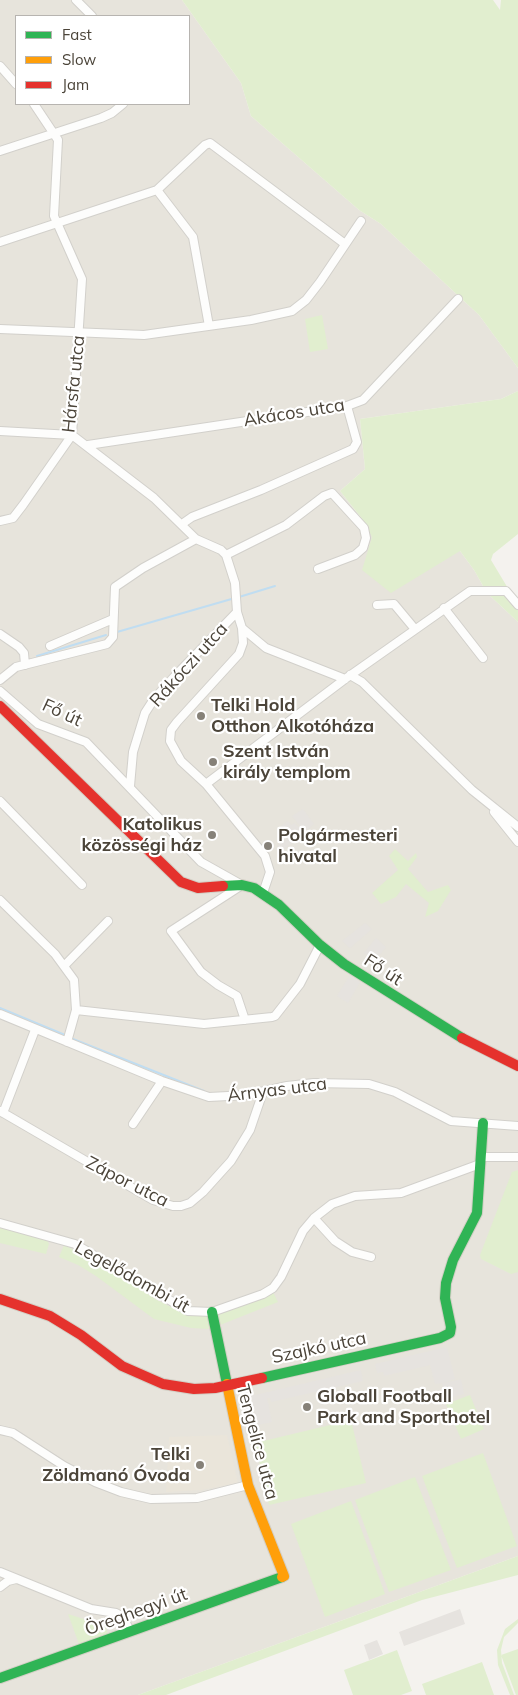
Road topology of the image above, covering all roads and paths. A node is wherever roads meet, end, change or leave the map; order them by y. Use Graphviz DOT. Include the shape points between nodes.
graph roads {
  1 [pos="76,0"];
  2 [pos="91,15"];
  3 [pos="0,66"];
  4 [pos="15,83"];
  5 [pos="35,105"];
  6 [pos="122,105"];
  7 [pos="54,133"];
  8 [pos="0,151"];
  9 [pos="157,190"];
  10 [pos="361,221"];
  11 [pos="58,225"];
  12 [pos="0,242"];
  13 [pos="346,244"];
  14 [pos="458,299"];
  15 [pos="209,326"];
  16 [pos="0,330"];
  17 [pos="80,333"];
  18 [pos="347,406"];
  19 [pos="0,431"];
  20 [pos="72,435"];
  21 [pos="88,445"];
  22 [pos="0,521"];
  23 [pos="182,524"];
  24 [pos="196,539"];
  25 [pos="226,556"];
  26 [pos="318,569"];
  27 [pos="377,604"];
  28 [pos="518,604"];
  29 [pos="444,608"];
  30 [pos="236,612"];
  31 [pos="113,619"];
  32 [pos="242,628"];
  33 [pos="414,628"];
  34 [pos="0,634"];
  35 [pos="50,646"];
  36 [pos="483,658"];
  37 [pos="25,665"];
  38 [pos="347,677"];
  39 [pos="0,680"];
  40 [pos="0,691"];
  41 [pos="0,706"];
  42 [pos="206,784"];
  43 [pos="130,786"];
  44 [pos="0,801"];
  45 [pos="494,810"];
  46 [pos="518,827"];
  47 [pos="518,842"];
  48 [pos="82,885"];
  49 [pos="242,885"];
  50 [pos="263,893"];
  51 [pos="0,900"];
  52 [pos="108,921"];
  53 [pos="320,945"];
  54 [pos="64,966"];
  55 [pos="76,1010"];
  56 [pos="0,1014"];
  57 [pos="245,1020"];
  58 [pos="35,1030"];
  59 [pos="67,1042"];
  60 [pos="518,1066"];
  61 [pos="162,1081"];
  62 [pos="262,1092"];
  63 [pos="2,1112"];
  64 [pos="483,1123"];
  65 [pos="133,1124"];
  66 [pos="518,1126"];
  67 [pos="518,1156"];
  68 [pos="480,1160"];
  69 [pos="314,1218"];
  70 [pos="0,1223"];
  71 [pos="371,1258"];
  72 [pos="0,1299"];
  73 [pos="212,1312"];
  74 [pos="226,1386"];
  75 [pos="0,1430"];
  76 [pos="248,1485"];
  77 [pos="0,1572"];
  78 [pos="284,1576"];
  79 [pos="16,1579"];
  80 [pos="0,1587"];
  81 [pos="130,1631"];
  82 [pos="0,1678"];
  1 -- 2 [label="street"];
  3 -- 4 [label="street"];
  5 -- 7 [label="street"];
  6 -- 7 [label="street" via="112,113"];
  7 -- 8 [label="street"];
  7 -- 11 [label="street, Hársfa utca" via="58,140 54,216"];
  9 -- 11 [label="street"];
  9 -- 13 [label="street" via="210,143"];
  9 -- 15 [label="street" via="193,237"];
  10 -- 13 [label="street"];
  11 -- 12 [label="street"];
  11 -- 17 [label="street, Hársfa utca" via="82,279"];
  13 -- 15 [label="street" via="306,300 292,311"];
  14 -- 18 [label="street, Akácos utca" via="363,400"];
  15 -- 17 [label="street" via="144,335"];
  16 -- 17 [label="street"];
  17 -- 20 [label="street, Hársfa utca"];
  18 -- 21 [label="street, Akácos utca"];
  18 -- 23 [label="street" via="357,442 353,449 187,519"];
  19 -- 20 [label="street"];
  20 -- 21 [label="street"];
  20 -- 22 [label="street, Hársfa utca" via="18,511 12,518"];
  21 -- 23 [label="street"];
  23 -- 24 [label="street"];
  24 -- 25 [label="street" via="216,547"];
  24 -- 31 [label="street" via="115,587"];
  25 -- 26 [label="street" via="286,525 332,493 364,528 366,538 363,548 355,555"];
  25 -- 30 [label="street, Rákóczi utca" via="235,583"];
  27 -- 33 [label="street" via="394,604"];
  28 -- 29 [label="street" via="506,591 470,591"];
  29 -- 33 [label="street"];
  29 -- 36 [label="street"];
  30 -- 32 [label="street"];
  30 -- 43 [label="street, Rákóczi utca" via="154,699 145,713 133,752"];
  31 -- 35 [label="street"];
  31 -- 37 [label="street" via="113,637 108,644"];
  32 -- 38 [label="street" via="266,648"];
  32 -- 42 [label="street" via="243,644 239,654 171,730 174,752"];
  33 -- 38 [label="street"];
  34 -- 37 [label="street" via="24,653"];
  37 -- 39 [label="street" via="10,671"];
  38 -- 42 [label="street"];
  38 -- 45 [label="street" via="362,682"];
  40 -- 43 [label="street, Fő út" via="38,724 86,742"];
  41 -- 49 [label="street, Fő út" via="181,882 198,888"];
  42 -- 50 [label="street" via="269,863 270,872"];
  43 -- 49 [label="street, Fő út" via="200,862"];
  44 -- 48 [label="street"];
  45 -- 46 [label="street"];
  45 -- 47 [label="street"];
  49 -- 50 [label="street, Fő út"];
  49 -- 57 [label="street" via="172,931 202,972 237,996"];
  50 -- 53 [label="street, Fő út"];
  51 -- 54 [label="street"];
  52 -- 54 [label="street"];
  53 -- 57 [label="street" via="303,979 275,1016"];
  53 -- 60 [label="street, Fő út" via="429,1019"];
  54 -- 55 [label="street" via="74,980"];
  55 -- 57 [label="street" via="204,1024"];
  55 -- 59 [label="street"];
  56 -- 58 [label="street, Árnyas utca"];
  58 -- 59 [label="street, Árnyas utca"];
  58 -- 63 [label="street"];
  59 -- 61 [label="street, Árnyas utca"];
  61 -- 62 [label="street, Árnyas utca" via="209,1097"];
  61 -- 65 [label="street"];
  62 -- 63 [label="street, Zápor utca" via="250,1130 231,1161 203,1192 181,1206 153,1200"];
  62 -- 64 [label="street, Árnyas utca" via="314,1083 369,1084 395,1092 450,1121"];
  64 -- 66 [label="street, Árnyas utca"];
  64 -- 68 [label="street, Szajkó utca"];
  67 -- 68 [label="street, Legelődombi út"];
  68 -- 69 [label="street, Legelődombi út" via="401,1193 355,1196 332,1204"];
  68 -- 74 [label="street, Szajkó utca" via="477,1213 446,1284 450,1333"];
  69 -- 71 [label="street" via="336,1241 352,1252"];
  69 -- 73 [label="street, Legelődombi út" via="303,1231 273,1288"];
  70 -- 73 [label="street, Legelődombi út" via="75,1244 188,1311"];
  72 -- 74 [label="street, Szajkó utca" via="50,1316 122,1366 163,1384 194,1389"];
  73 -- 74 [label="street, Tengelice utca"];
  74 -- 76 [label="street, Tengelice utca"];
  75 -- 76 [label="street" via="13,1433 95,1482 151,1499 197,1498"];
  76 -- 78 [label="street, Tengelice utca"];
  77 -- 79 [label="street"];
  78 -- 81 [label="street, Öreghegyi út"];
  79 -- 80 [label="street"];
  79 -- 81 [label="street" via="91,1609 116,1613 123,1617"];
  81 -- 82 [label="street, Öreghegyi út"];
}
